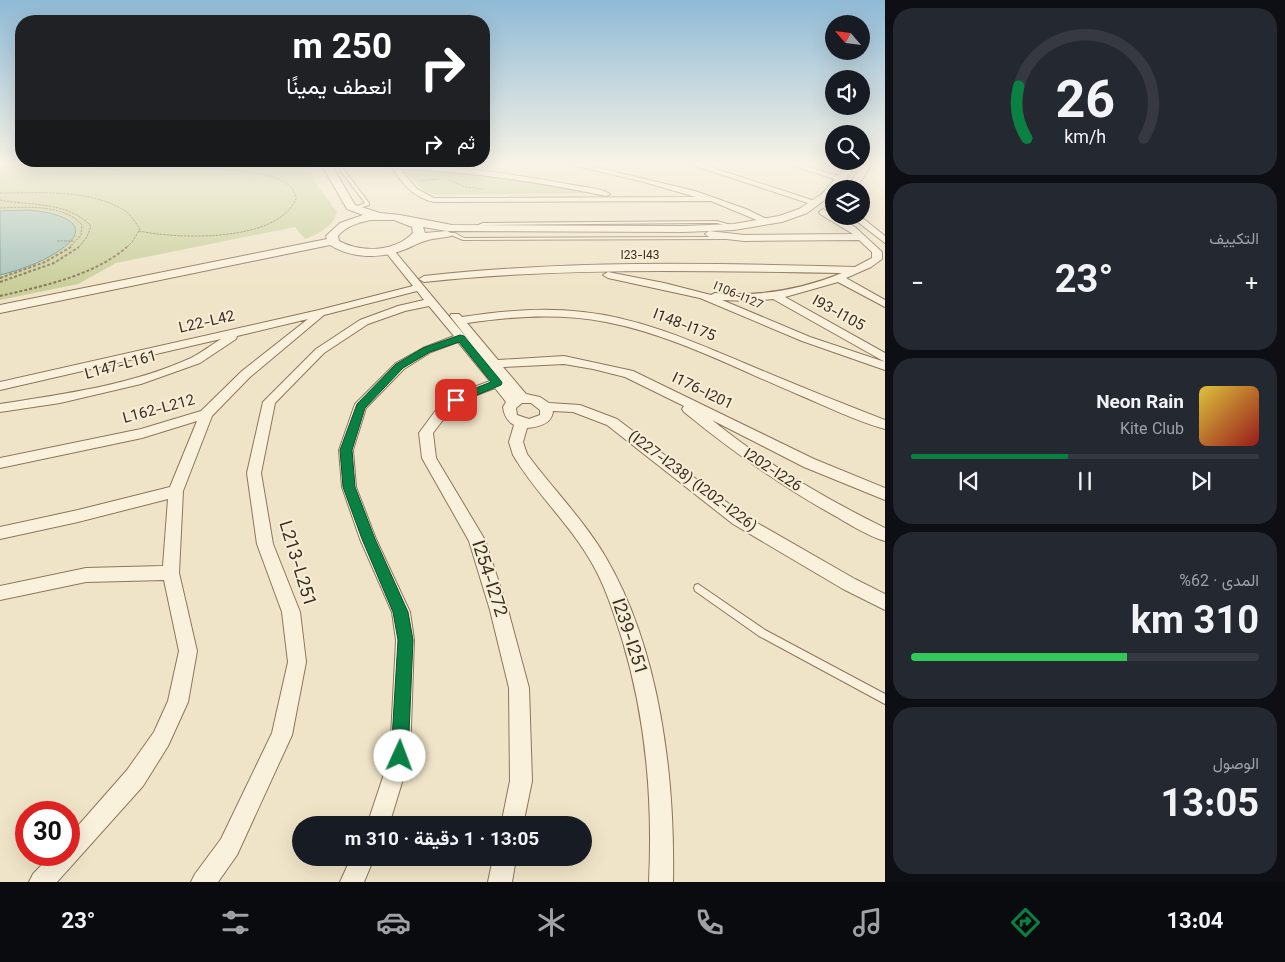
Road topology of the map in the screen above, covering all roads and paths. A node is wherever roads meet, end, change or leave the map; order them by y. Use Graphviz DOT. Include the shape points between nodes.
graph roads {
  1 [pos="21,203"];
  2 [pos="104,203"];
  3 [pos="295,203"];
  4 [pos="337,203"];
  5 [pos="347,203"];
  6 [pos="367,203"];
  7 [pos="722,203"];
  8 [pos="806,203"];
  9 [pos="820,203"];
  10 [pos="825,206"];
  11 [pos="817,207"];
  12 [pos="0,208"];
  13 [pos="354,209"];
  14 [pos="382,216"];
  15 [pos="768,221"];
  16 [pos="414,222"];
  17 [pos="866,225"];
  18 [pos="341,227"];
  19 [pos="139,231"];
  20 [pos="453,234"];
  21 [pos="709,234"];
  22 [pos="859,237"];
  23 [pos="744,238"];
  24 [pos="333,240"];
  25 [pos="885,240"];
  26 [pos="57,241"];
  27 [pos="76,241"];
  28 [pos="399,247"];
  29 [pos="575,269"];
  30 [pos="855,270"];
  31 [pos="0,278"];
  32 [pos="839,278"];
  33 [pos="0,282"];
  34 [pos="422,283"];
  35 [pos="689,292"];
  36 [pos="0,296"];
  37 [pos="776,296"];
  38 [pos="431,302"];
  39 [pos="885,304"];
  40 [pos="0,310"];
  41 [pos="322,313"];
  42 [pos="459,321"];
  43 [pos="241,331"];
  44 [pos="460,338"];
  45 [pos="885,358"];
  46 [pos="495,364"];
  47 [pos="885,366"];
  48 [pos="497,383"];
  49 [pos="0,386"];
  50 [pos="668,393"];
  51 [pos="518,400"];
  52 [pos="546,407"];
  53 [pos="0,408"];
  54 [pos="206,414"];
  55 [pos="522,422"];
  56 [pos="885,425"];
  57 [pos="0,463"];
  58 [pos="176,491"];
  59 [pos="885,494"];
  60 [pos="0,533"];
  61 [pos="885,534"];
  62 [pos="171,573"];
  63 [pos="698,588"];
  64 [pos="0,593"];
  65 [pos="885,602"];
  66 [pos="885,699"];
  67 [pos="381,816"];
  68 [pos="514,816"];
  69 [pos="80,840"];
  70 [pos="56,866"];
  71 [pos="359,866"];
  72 [pos="503,866"];
  73 [pos="41,882"];
  74 [pos="203,882"];
  75 [pos="352,882"];
  76 [pos="500,882"];
  77 [pos="661,882"];
  1 -- 33 [label="path" via="79,215 91,226 90,234 74,251 34,271"];
  2 -- 19 [label="path" via="122,209 132,217"];
  3 -- 19 [label="path" via="282,216 238,232 183,236"];
  4 -- 18 [label="street" via="345,215"];
  5 -- 13 [label="street"];
  6 -- 13 [label="lane"];
  7 -- 15 [label="street"];
  8 -- 11 [label="street"];
  9 -- 11 [label="street"];
  10 -- 11 [label="street"];
  11 -- 15 [label="street"];
  11 -- 21 [label="street" via="806,220 768,230"];
  11 -- 22 [label="street"];
  12 -- 27 [label="path" via="37,208 69,214 81,224 81,235"];
  13 -- 14 [label="street"];
  14 -- 16 [label="street"];
  14 -- 18 [label="street" via="356,220"];
  15 -- 16 [label="street" via="732,226 474,228 439,228"];
  16 -- 28 [label="street" via="419,234"];
  17 -- 25 [label="street"];
  18 -- 24 [label="street" via="334,233"];
  19 -- 36 [label="path" via="128,246 99,265"];
  20 -- 21 [label="street"];
  20 -- 23 [label="lane" via="463,240"];
  20 -- 28 [label="street" via="432,235"];
  21 -- 23 [label="street"];
  22 -- 23 [label="street"];
  22 -- 30 [label="street" via="876,249 878,256 873,262"];
  24 -- 28 [label="street" via="339,246 353,250 374,252"];
  24 -- 40 [label="street"];
  26 -- 27 [label="path"];
  27 -- 31 [label="path" via="30,269"];
  28 -- 34 [label="street"];
  29 -- 30 [label="street, I23-I43"];
  29 -- 34 [label="street, I23-I43" via="490,272"];
  29 -- 35 [label="street, I106-I127"];
  30 -- 32 [label="street"];
  32 -- 37 [label="street" via="806,291"];
  32 -- 39 [label="street"];
  34 -- 38 [label="street"];
  34 -- 41 [label="street, L22-L42"];
  34 -- 42 [label="street"];
  35 -- 37 [label="street" via="727,298"];
  35 -- 47 [label="street, I106-I127" via="806,339"];
  37 -- 45 [label="street, I93-I105"];
  38 -- 44 [label="street"];
  38 -- 74 [label="street, L213-L251" via="402,308 364,322 320,351 269,402 254,473 265,544 291,612 297,662 282,735 229,847"];
  41 -- 43 [label="street, L22-L42"];
  41 -- 54 [label="street, L162-L212" via="246,374"];
  42 -- 46 [label="street"];
  42 -- 56 [label="street, I148-I175" via="547,312 642,326"];
  43 -- 49 [label="street, L22-L42"];
  43 -- 53 [label="street, L147-L161" via="196,360 137,381 60,399"];
  44 -- 48 [label="street"];
  44 -- 67 [label="street" via="427,350 400,366 360,407 346,450 349,487 401,612 405,640 400,756"];
  46 -- 50 [label="street, I176-I201" via="552,360 574,362 629,374"];
  46 -- 51 [label="street"];
  48 -- 51 [label="street"];
  48 -- 68 [label="street, I254-I272" via="448,404 426,433 430,458 477,540 519,688 521,781"];
  50 -- 59 [label="street, I176-I201" via="809,463"];
  50 -- 61 [label="street, I202-I226" via="756,462 808,494"];
  51 -- 52 [label="street" via="539,401"];
  51 -- 55 [label="street" via="509,407 510,414"];
  52 -- 55 [label="street" via="547,415 541,421"];
  52 -- 65 [label="street, (I227-I238) (I202-I226)" via="575,408 612,422 739,520"];
  54 -- 57 [label="street, L162-L212" via="142,433"];
  54 -- 58 [label="street"];
  55 -- 77 [label="street, I239-I251" via="516,439 520,455 594,552 633,645 658,753 663,844"];
  58 -- 60 [label="street"];
  58 -- 62 [label="street"];
  62 -- 64 [label="street" via="86,575"];
  62 -- 69 [label="street" via="188,651 178,702 161,739 135,778"];
  63 -- 66 [label="lane" via="762,633"];
  70 -- 73 [label="street"];
  71 -- 75 [label="street"];
  72 -- 76 [label="street"];
}
